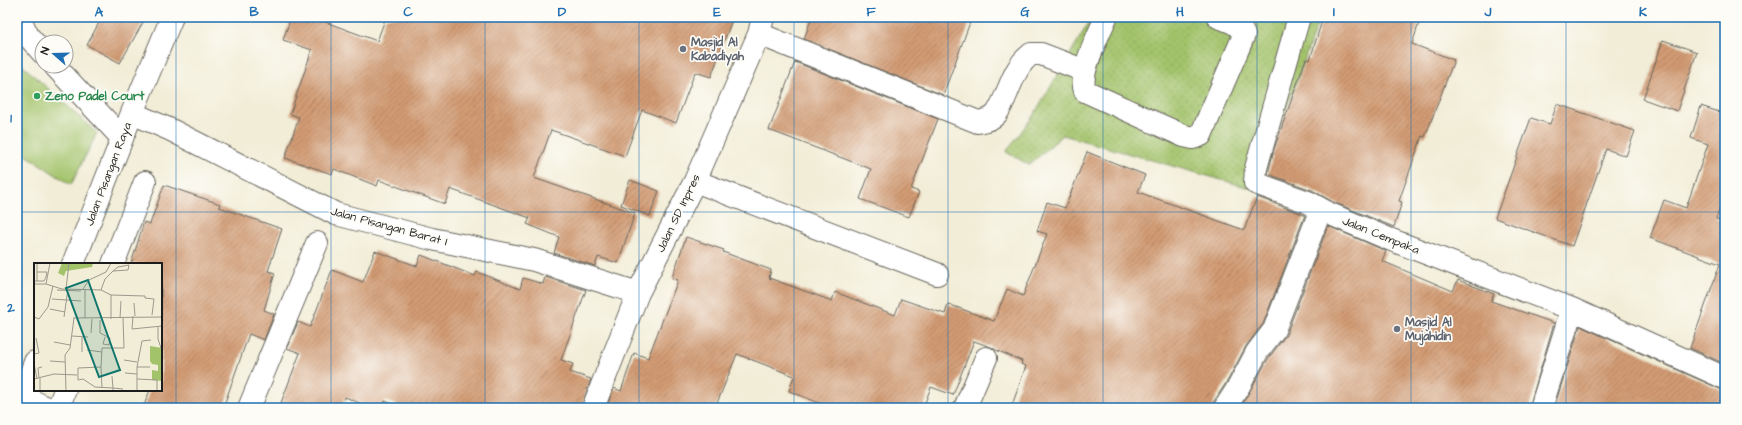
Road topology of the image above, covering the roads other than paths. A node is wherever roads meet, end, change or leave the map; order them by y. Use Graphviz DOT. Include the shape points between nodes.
graph roads {
  1 [pos="19,17"];
  2 [pos="172,17"];
  3 [pos="1106,17"];
  4 [pos="1218,17"];
  5 [pos="1299,17"];
  6 [pos="761,25"];
  7 [pos="34,43"];
  8 [pos="1085,71"];
  9 [pos="62,74"];
  10 [pos="132,113"];
  11 [pos="122,138"];
  12 [pos="695,181"];
  13 [pos="145,182"];
  14 [pos="1321,209"];
  15 [pos="317,243"];
  16 [pos="73,263"];
  17 [pos="113,263"];
  18 [pos="938,274"];
  19 [pos="638,293"];
  20 [pos="1572,309"];
  21 [pos="986,358"];
  22 [pos="34,365"];
  23 [pos="1725,378"];
  24 [pos="65,391"];
  25 [pos="20,402"];
  26 [pos="47,408"];
  27 [pos="58,408"];
  28 [pos="250,408"];
  29 [pos="593,408"];
  30 [pos="965,408"];
  31 [pos="1224,408"];
  32 [pos="1541,408"];
  1 -- 7 [label="street"];
  2 -- 10 [label="street, Jalan Pisangan Raya"];
  3 -- 8 [label="street"];
  4 -- 8 [label="street" via="1236,24 1244,35 1201,135 1193,138 1184,136 1084,91"];
  5 -- 14 [label="street, Jalan Cempaka" via="1256,168 1255,182"];
  6 -- 8 [label="street" via="978,122 996,114 1020,64 1030,54 1041,54"];
  6 -- 12 [label="street, Jalan SD Inpres"];
  9 -- 11 [label="street"];
  10 -- 11 [label="street, Jalan Pisangan Raya"];
  10 -- 19 [label="street, Jalan Pisangan Barat I" via="336,214 432,239 534,260"];
  11 -- 16 [label="street, Jalan Pisangan Raya"];
  12 -- 18 [label="street"];
  12 -- 19 [label="street, Jalan SD Inpres"];
  13 -- 17 [label="street"];
  14 -- 20 [label="street, Jalan Cempaka" via="1389,239"];
  14 -- 31 [label="street" via="1274,330 1257,352"];
  15 -- 28 [label="street"];
  19 -- 29 [label="street, Jalan SD Inpres"];
  20 -- 23 [label="street, Jalan Cempaka"];
  20 -- 32 [label="street"];
  21 -- 30 [label="street"];
  22 -- 25 [label="street"];
  24 -- 27 [label="street"];
  25 -- 26 [label="street"];
}
